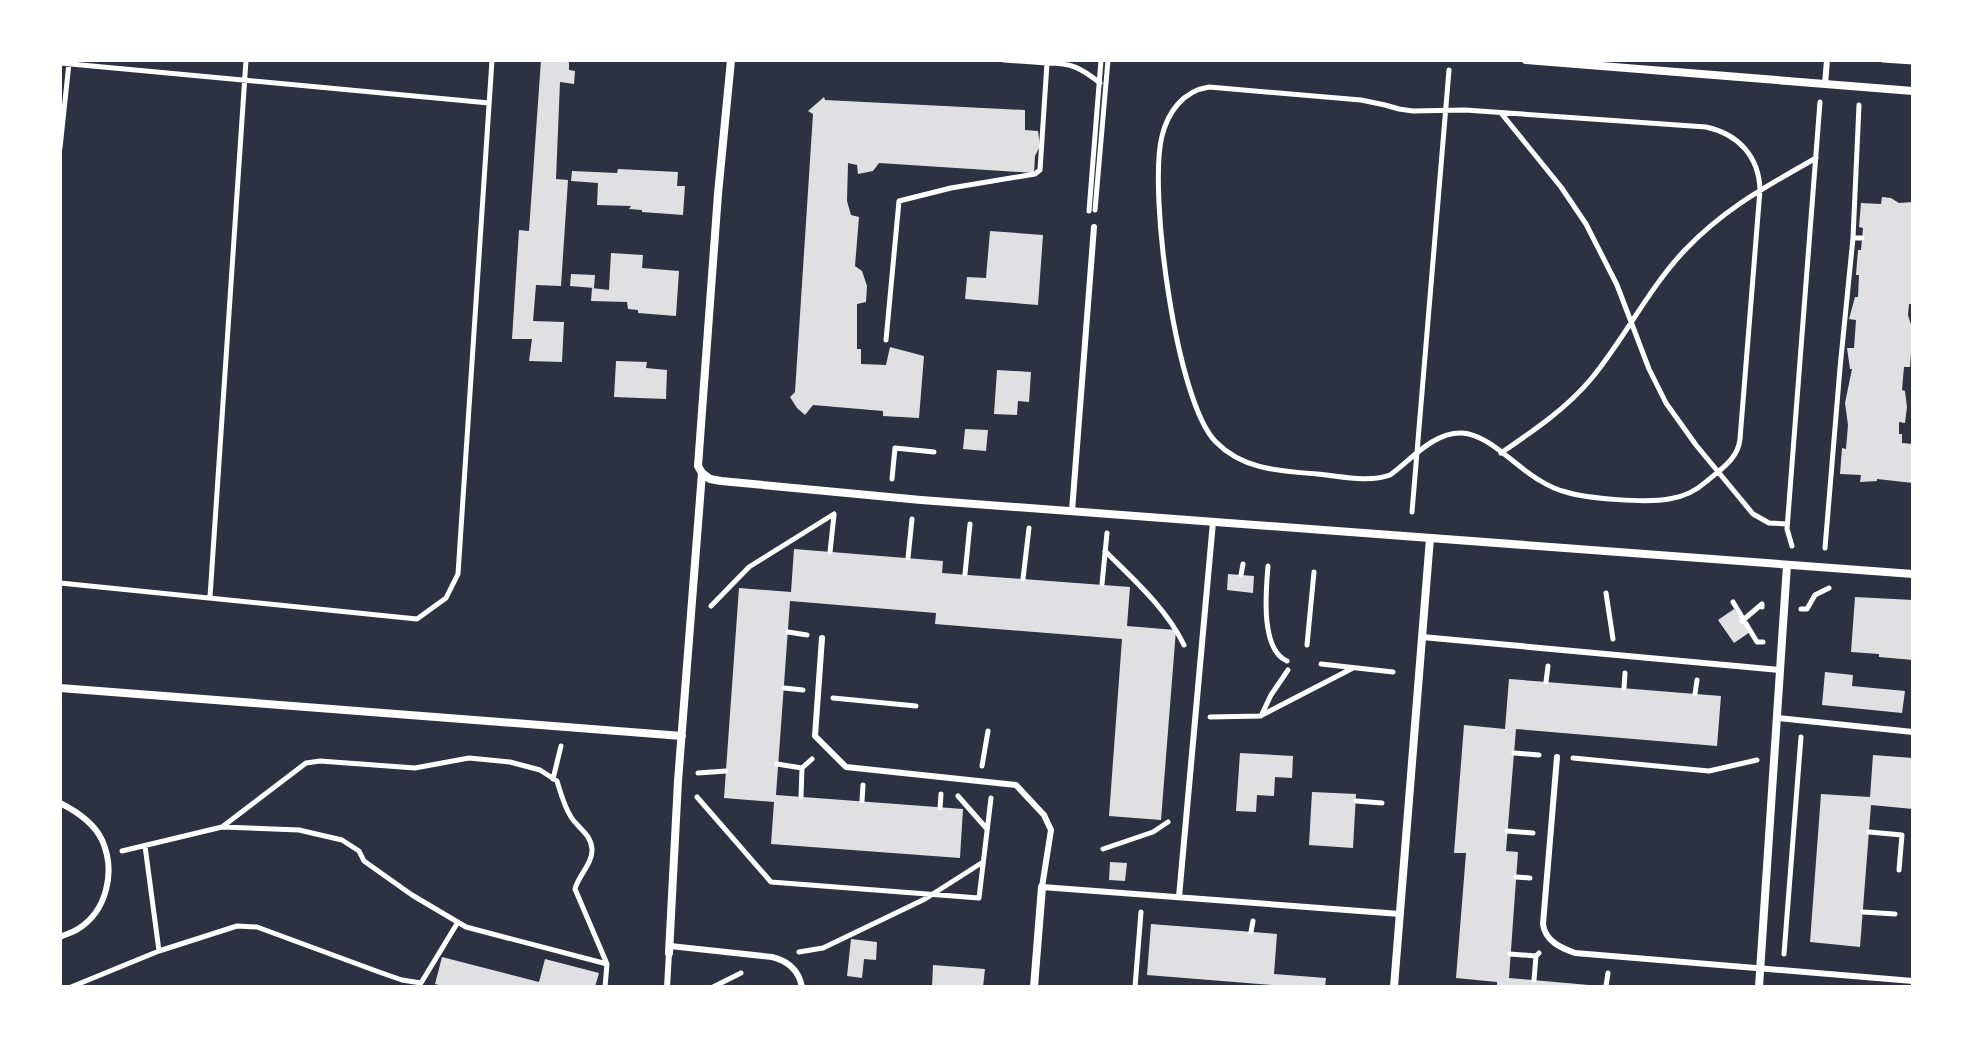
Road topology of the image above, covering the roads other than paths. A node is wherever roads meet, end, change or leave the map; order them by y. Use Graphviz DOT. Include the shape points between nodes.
graph roads {
  1 [pos="731,60"];
  2 [pos="1526,60"];
  3 [pos="1827,60"];
  4 [pos="1824,84"];
  5 [pos="1913,91"];
  6 [pos="1094,227"];
  7 [pos="702,473"];
  8 [pos="1072,511"];
  9 [pos="1213,522"];
  10 [pos="1430,538"];
  11 [pos="1787,565"];
  12 [pos="1913,574"];
  13 [pos="1422,637"];
  14 [pos="822,638"];
  15 [pos="1780,670"];
  16 [pos="60,688"];
  17 [pos="1777,718"];
  18 [pos="1913,732"];
  19 [pos="682,736"];
  20 [pos="1557,757"];
  21 [pos="60,803"];
  22 [pos="1042,887"];
  23 [pos="1179,897"];
  24 [pos="1400,914"];
  25 [pos="60,937"];
  26 [pos="669,949"];
  27 [pos="1760,968"];
  28 [pos="1913,981"];
  29 [pos="667,987"];
  30 [pos="802,987"];
  31 [pos="1034,987"];
  32 [pos="1394,987"];
  33 [pos="1759,987"];
  1 -- 7 [label="street" via="705,359 698,466"];
  2 -- 4 [label="street"];
  3 -- 4 [label="lane"];
  4 -- 5 [label="street"];
  6 -- 8 [label="lane"];
  7 -- 8 [label="street" via="721,481"];
  7 -- 19 [label="street"];
  8 -- 9 [label="street"];
  9 -- 10 [label="street"];
  9 -- 23 [label="lane"];
  10 -- 11 [label="street"];
  10 -- 13 [label="street"];
  11 -- 12 [label="street"];
  11 -- 15 [label="street"];
  13 -- 15 [label="lane"];
  13 -- 24 [label="street"];
  14 -- 22 [label="lane" via="815,736 846,767 1016,785 1051,830"];
  15 -- 17 [label="street"];
  16 -- 19 [label="street"];
  17 -- 18 [label="lane"];
  17 -- 27 [label="street"];
  19 -- 26 [label="street"];
  20 -- 27 [label="lane" via="1543,924 1552,942 1575,953"];
  21 -- 25 [label="lane" via="90,824 102,840 109,871 102,903 78,929"];
  22 -- 23 [label="lane"];
  22 -- 31 [label="street"];
  23 -- 24 [label="lane"];
  24 -- 32 [label="street"];
  26 -- 29 [label="lane"];
  26 -- 30 [label="lane" via="783,960"];
  27 -- 28 [label="lane"];
  27 -- 33 [label="street"];
}
